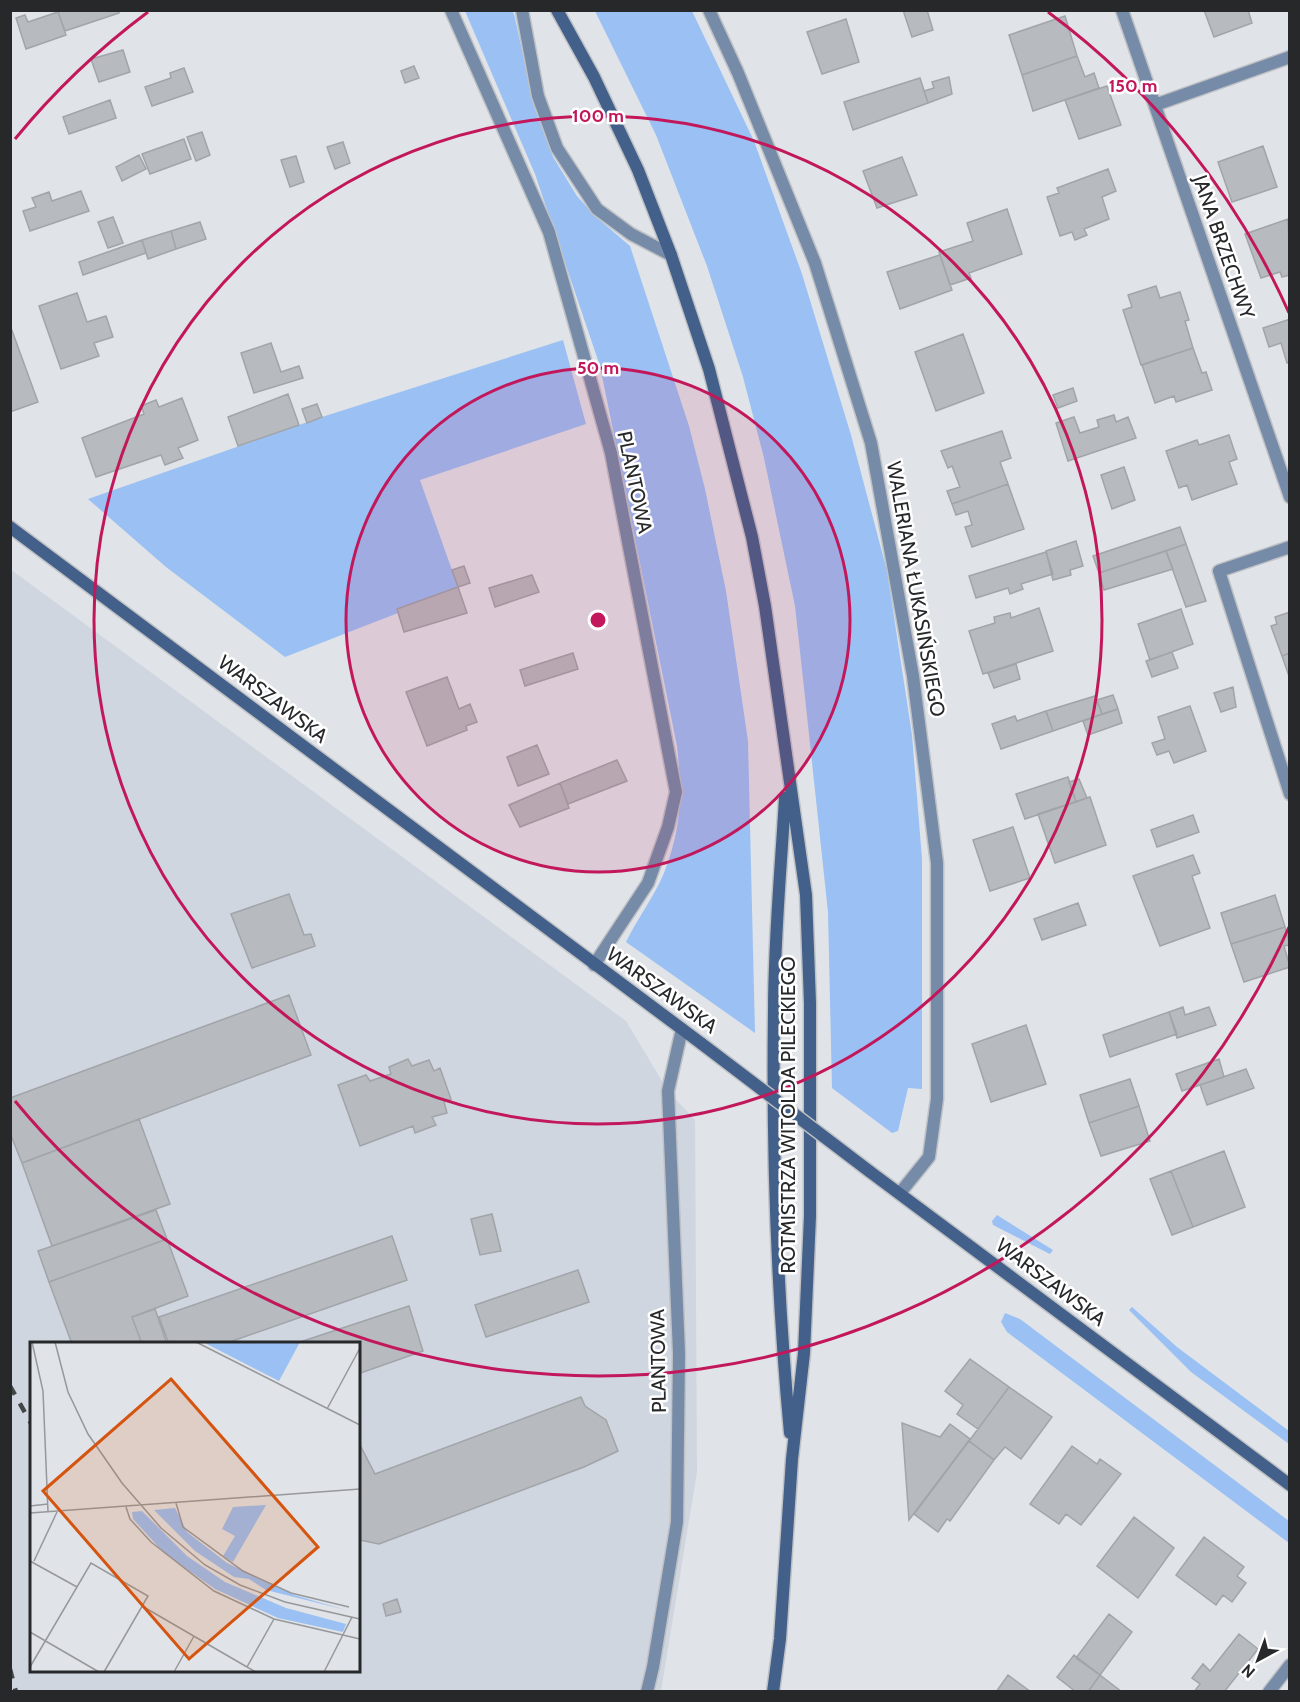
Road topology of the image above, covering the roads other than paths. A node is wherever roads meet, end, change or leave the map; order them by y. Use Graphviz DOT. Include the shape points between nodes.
graph roads {
  1 [pos="451,10"];
  2 [pos="522,10"];
  3 [pos="557,10"];
  4 [pos="709,10"];
  5 [pos="1122,10"];
  6 [pos="1290,57"];
  7 [pos="1155,105"];
  8 [pos="671,255"];
  9 [pos="1290,497"];
  10 [pos="10,527"];
  11 [pos="1290,547"];
  12 [pos="787,772"];
  13 [pos="1290,794"];
  14 [pos="594,965"];
  15 [pos="682,1029"];
  16 [pos="900,1193"];
  17 [pos="792,1459"];
  18 [pos="1290,1485"];
  19 [pos="1290,1665"];
  20 [pos="647,1692"];
  21 [pos="772,1692"];
  22 [pos="1269,1692"];
  1 -- 14 [label="street, PLANTOWA" via="549,232 611,453 676,792 648,883"];
  2 -- 8 [label="street" via="538,96 557,148 597,209 631,234"];
  3 -- 8 [label="main road, ROTMISTRZA WITOLDA PILECKIEGO" via="638,170"];
  4 -- 16 [label="street, WALERIANA ŁUKASIŃSKIEGO" via="815,263 871,443 913,676 937,863 937,1099 929,1156"];
  5 -- 7 [label="street, JANA BRZECHWY"];
  6 -- 7 [label="street"];
  7 -- 9 [label="street, JANA BRZECHWY"];
  8 -- 12 [label="main road, ROTMISTRZA WITOLDA PILECKIEGO" via="710,369 752,537"];
  10 -- 14 [label="main road, WARSZAWSKA"];
  11 -- 13 [label="street" via="1219,571"];
  12 -- 17 [label="main road, ROTMISTRZA WITOLDA PILECKIEGO" via="774,1010 776,1213"];
  12 -- 17 [label="main road, ROTMISTRZA WITOLDA PILECKIEGO" via="806,895 811,1109 804,1353"];
  14 -- 15 [label="main road, WARSZAWSKA"];
  15 -- 16 [label="main road, WARSZAWSKA, bridge"];
  15 -- 20 [label="street, PLANTOWA" via="668,1091 679,1353 677,1522"];
  16 -- 18 [label="main road, WARSZAWSKA"];
  17 -- 21 [label="main road, ROTMISTRZA WITOLDA PILECKIEGO" via="780,1639"];
  19 -- 22 [label="street"];
}
